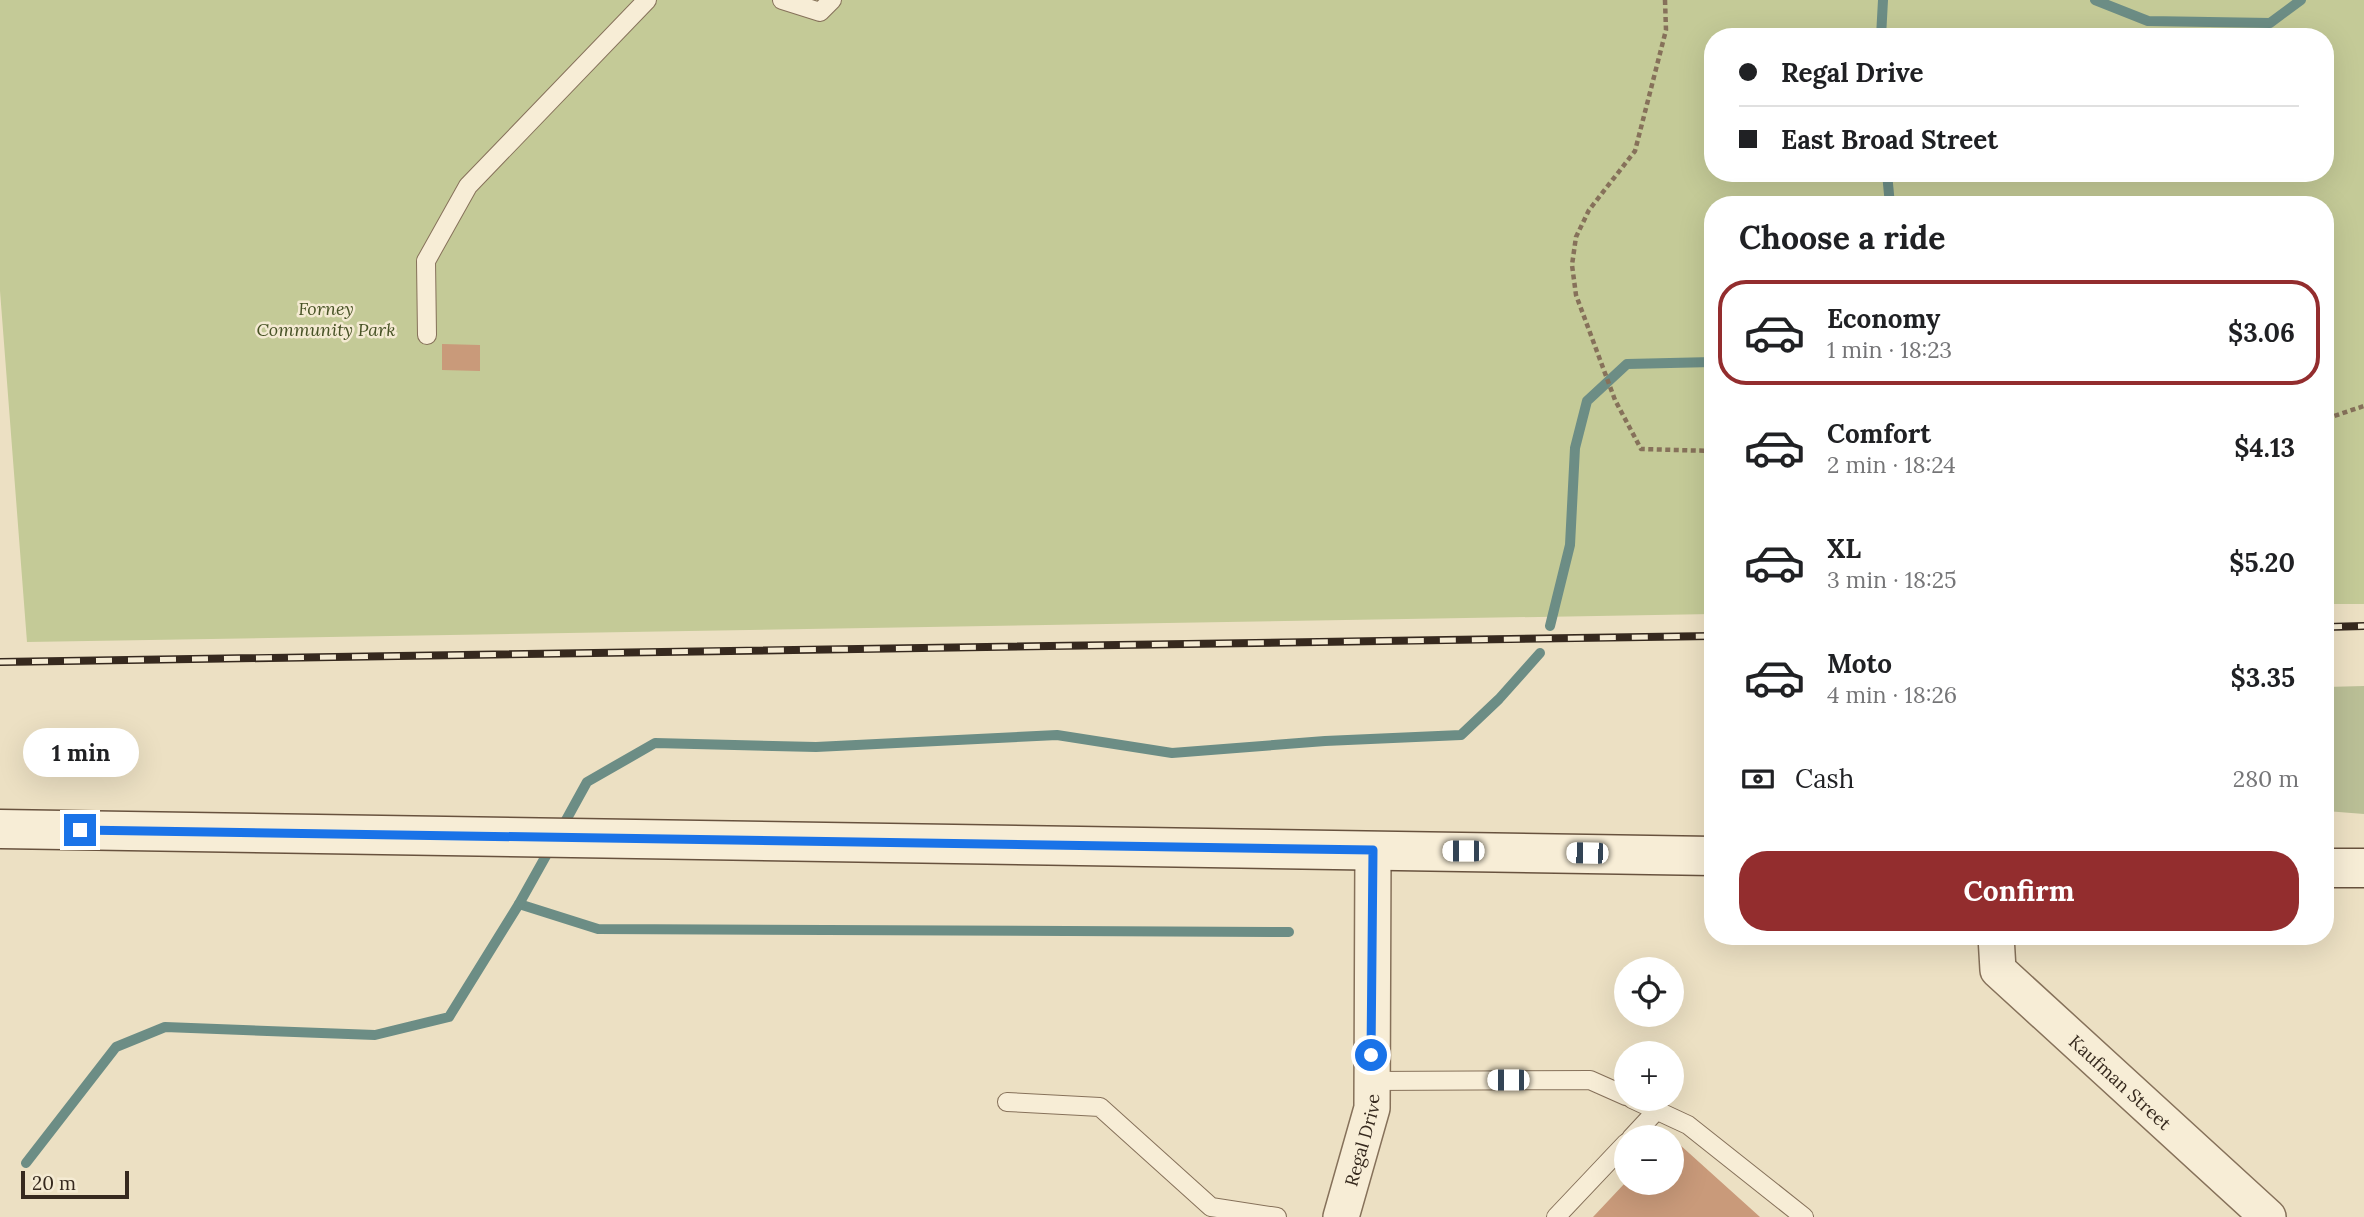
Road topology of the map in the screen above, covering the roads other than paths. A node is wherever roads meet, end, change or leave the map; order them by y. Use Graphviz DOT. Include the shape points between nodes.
graph roads {
  1 [pos="647,0"];
  2 [pos="782,0"];
  3 [pos="832,0"];
  4 [pos="427,335"];
  5 [pos="0,829"];
  6 [pos="1373,850"];
  7 [pos="1704,856"];
  8 [pos="2334,868"];
  9 [pos="2364,868"];
  10 [pos="1997,945"];
  11 [pos="1371,1081"];
  12 [pos="1614,1091"];
  13 [pos="1007,1102"];
  14 [pos="1656,1111"];
  15 [pos="1659,1111"];
  16 [pos="1643,1125"];
  17 [pos="1614,1156"];
  18 [pos="1277,1217"];
  19 [pos="1341,1217"];
  20 [pos="1556,1217"];
  21 [pos="1804,1217"];
  22 [pos="2268,1217"];
  1 -- 4 [label="lane" via="468,186 426,261"];
  2 -- 3 [label="lane" via="820,12"];
  5 -- 6 [label="main road"];
  6 -- 7 [label="main road"];
  6 -- 11 [label="street, Regal Drive"];
  8 -- 9 [label="main road"];
  10 -- 22 [label="street, Kaufman Street" via="1998,970"];
  11 -- 12 [label="lane" via="1590,1080"];
  11 -- 19 [label="street, Regal Drive" via="1372,1108"];
  13 -- 18 [label="lane" via="1100,1107 1211,1208"];
  14 -- 16 [label="lane"];
  15 -- 21 [label="lane" via="1688,1125"];
  17 -- 20 [label="lane"];
}
